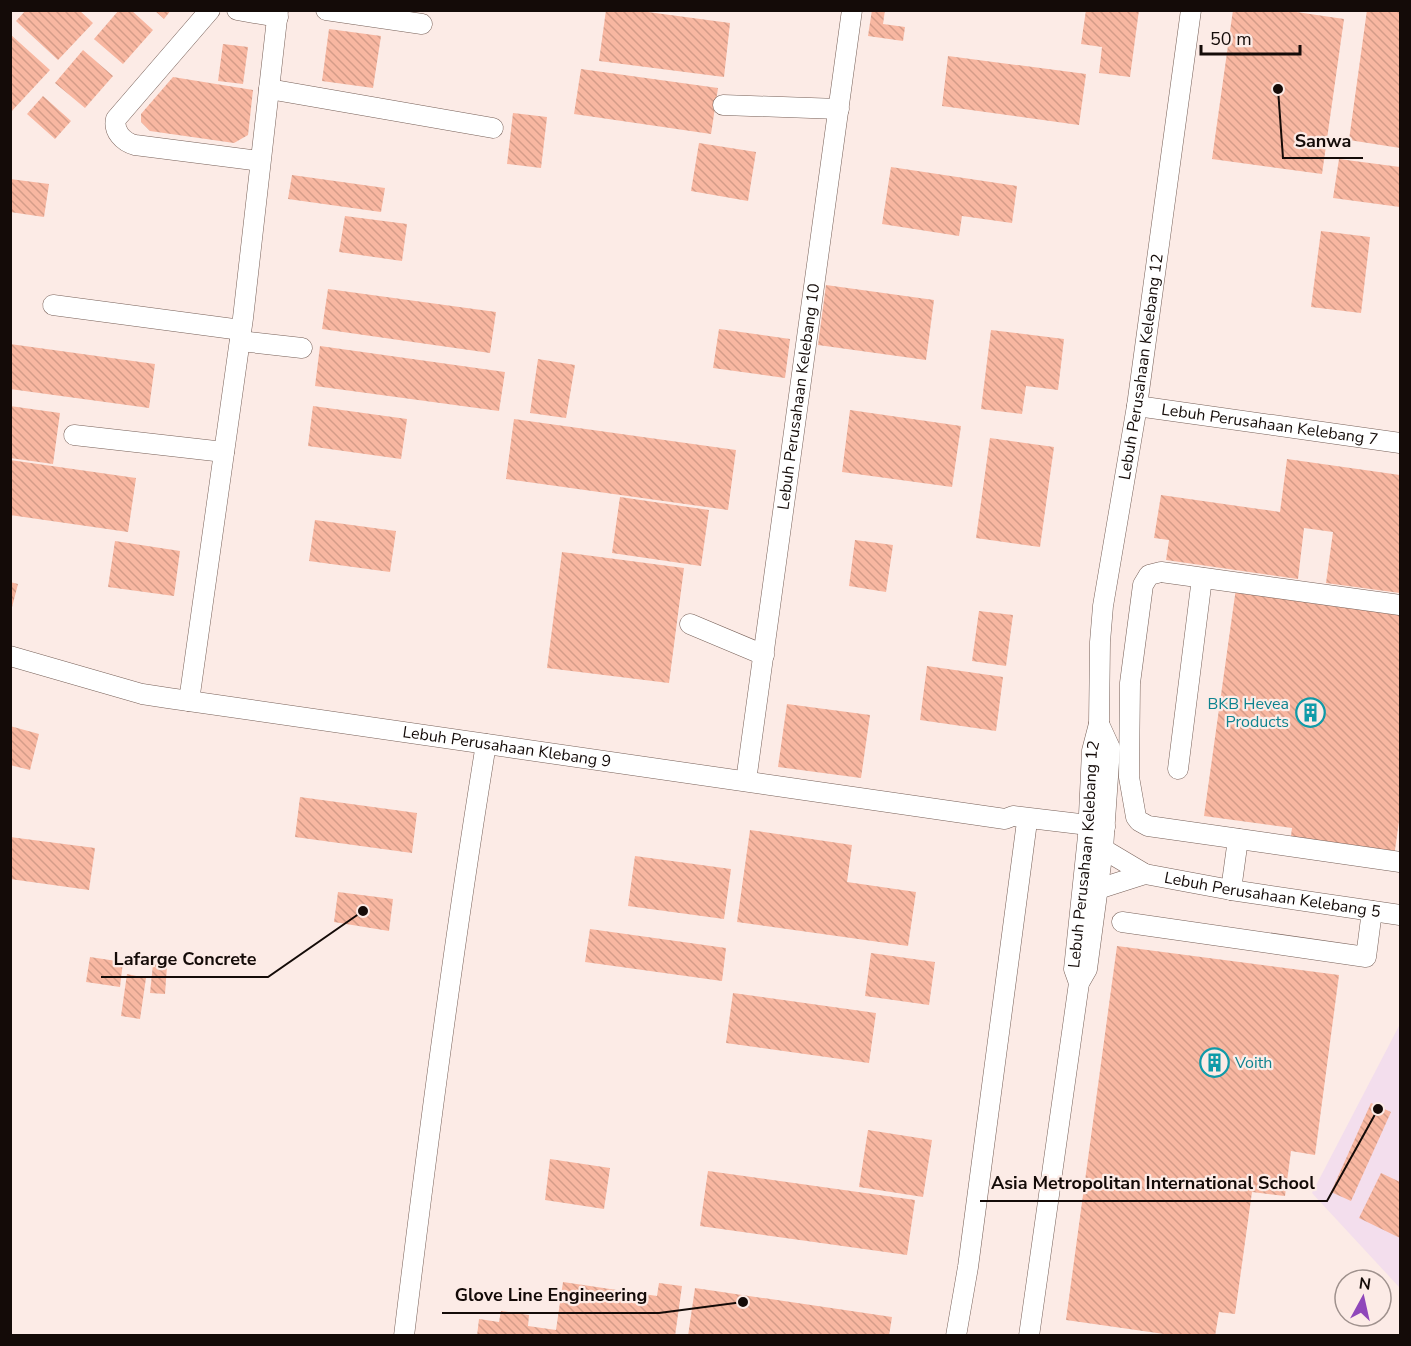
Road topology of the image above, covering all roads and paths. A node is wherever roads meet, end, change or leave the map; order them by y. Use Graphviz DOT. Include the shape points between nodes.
graph roads {
  1 [pos="210,10"];
  2 [pos="237,10"];
  3 [pos="326,10"];
  4 [pos="852,10"];
  5 [pos="1191,10"];
  6 [pos="278,14"];
  7 [pos="422,24"];
  8 [pos="269,89"];
  9 [pos="723,105"];
  10 [pos="839,109"];
  11 [pos="493,128"];
  12 [pos="260,161"];
  13 [pos="53,305"];
  14 [pos="240,336"];
  15 [pos="302,348"];
  16 [pos="1137,406"];
  17 [pos="74,435"];
  18 [pos="1401,443"];
  19 [pos="224,452"];
  20 [pos="1202,578"];
  21 [pos="1401,605"];
  22 [pos="690,624"];
  23 [pos="764,655"];
  24 [pos="10,656"];
  25 [pos="189,700"];
  26 [pos="486,744"];
  27 [pos="1178,770"];
  28 [pos="747,781"];
  29 [pos="1005,819"];
  30 [pos="1026,829"];
  31 [pos="1097,835"];
  32 [pos="1238,839"];
  33 [pos="1401,862"];
  34 [pos="1144,874"];
  35 [pos="1098,889"];
  36 [pos="1231,890"];
  37 [pos="1372,910"];
  38 [pos="1401,915"];
  39 [pos="1122,922"];
  40 [pos="1079,983"];
  41 [pos="404,1335"];
  42 [pos="956,1335"];
  43 [pos="1029,1335"];
  1 -- 12 [label="street" via="116,119 116,130 135,145"];
  2 -- 6 [label="street"];
  3 -- 7 [label="street"];
  4 -- 10 [label="street, Lebuh Perusahaan Kelebang 10"];
  5 -- 16 [label="street, Lebuh Perusahaan Kelebang 12"];
  6 -- 8 [label="street"];
  8 -- 11 [label="street"];
  8 -- 12 [label="street"];
  9 -- 10 [label="street"];
  10 -- 23 [label="street, Lebuh Perusahaan Kelebang 10"];
  12 -- 14 [label="street"];
  13 -- 14 [label="street"];
  14 -- 15 [label="street"];
  14 -- 19 [label="street"];
  16 -- 18 [label="street, Lebuh Perusahaan Kelebang 7"];
  16 -- 31 [label="street, Lebuh Perusahaan Kelebang 12" via="1103,606 1099,724 1092,751"];
  17 -- 19 [label="street"];
  19 -- 25 [label="street"];
  20 -- 21 [label="street"];
  20 -- 27 [label="street"];
  20 -- 32 [label="street" via="1154,572 1145,579 1131,662 1130,777 1136,817 1143,824"];
  22 -- 23 [label="street"];
  23 -- 28 [label="street, Lebuh Perusahaan Kelebang 10"];
  24 -- 25 [label="street, Lebuh Perusahaan Klebang 9" via="142,694"];
  25 -- 26 [label="street, Lebuh Perusahaan Klebang 9"];
  26 -- 28 [label="street, Lebuh Perusahaan Klebang 9"];
  26 -- 41 [label="street" via="438,1059"];
  28 -- 29 [label="street, Lebuh Perusahaan Klebang 9"];
  29 -- 30 [label="street, Lebuh Perusahaan Klebang 9" via="1012,827"];
  29 -- 31 [label="street, Lebuh Perusahaan Klebang 9" via="1013,816"];
  30 -- 31 [label="street, Lebuh Perusahaan Klebang 9"];
  30 -- 42 [label="street"];
  31 -- 34 [label="street, Lebuh Perusahaan Kelebang 5"];
  31 -- 35 [label="street, Lebuh Perusahaan Kelebang 12"];
  31 -- 40 [label="street, Lebuh Perusahaan Kelebang 12" via="1074,969"];
  32 -- 33 [label="street"];
  32 -- 36 [label="street"];
  34 -- 35 [label="street, Lebuh Perusahaan Kelebang 5"];
  34 -- 36 [label="street, Lebuh Perusahaan Kelebang 5"];
  35 -- 40 [label="street, Lebuh Perusahaan Kelebang 12" via="1087,969"];
  36 -- 37 [label="street, Lebuh Perusahaan Kelebang 5"];
  37 -- 38 [label="street, Lebuh Perusahaan Kelebang 5"];
  37 -- 39 [label="street" via="1366,957"];
  40 -- 43 [label="street, Lebuh Perusahaan Kelebang 12"];
}
